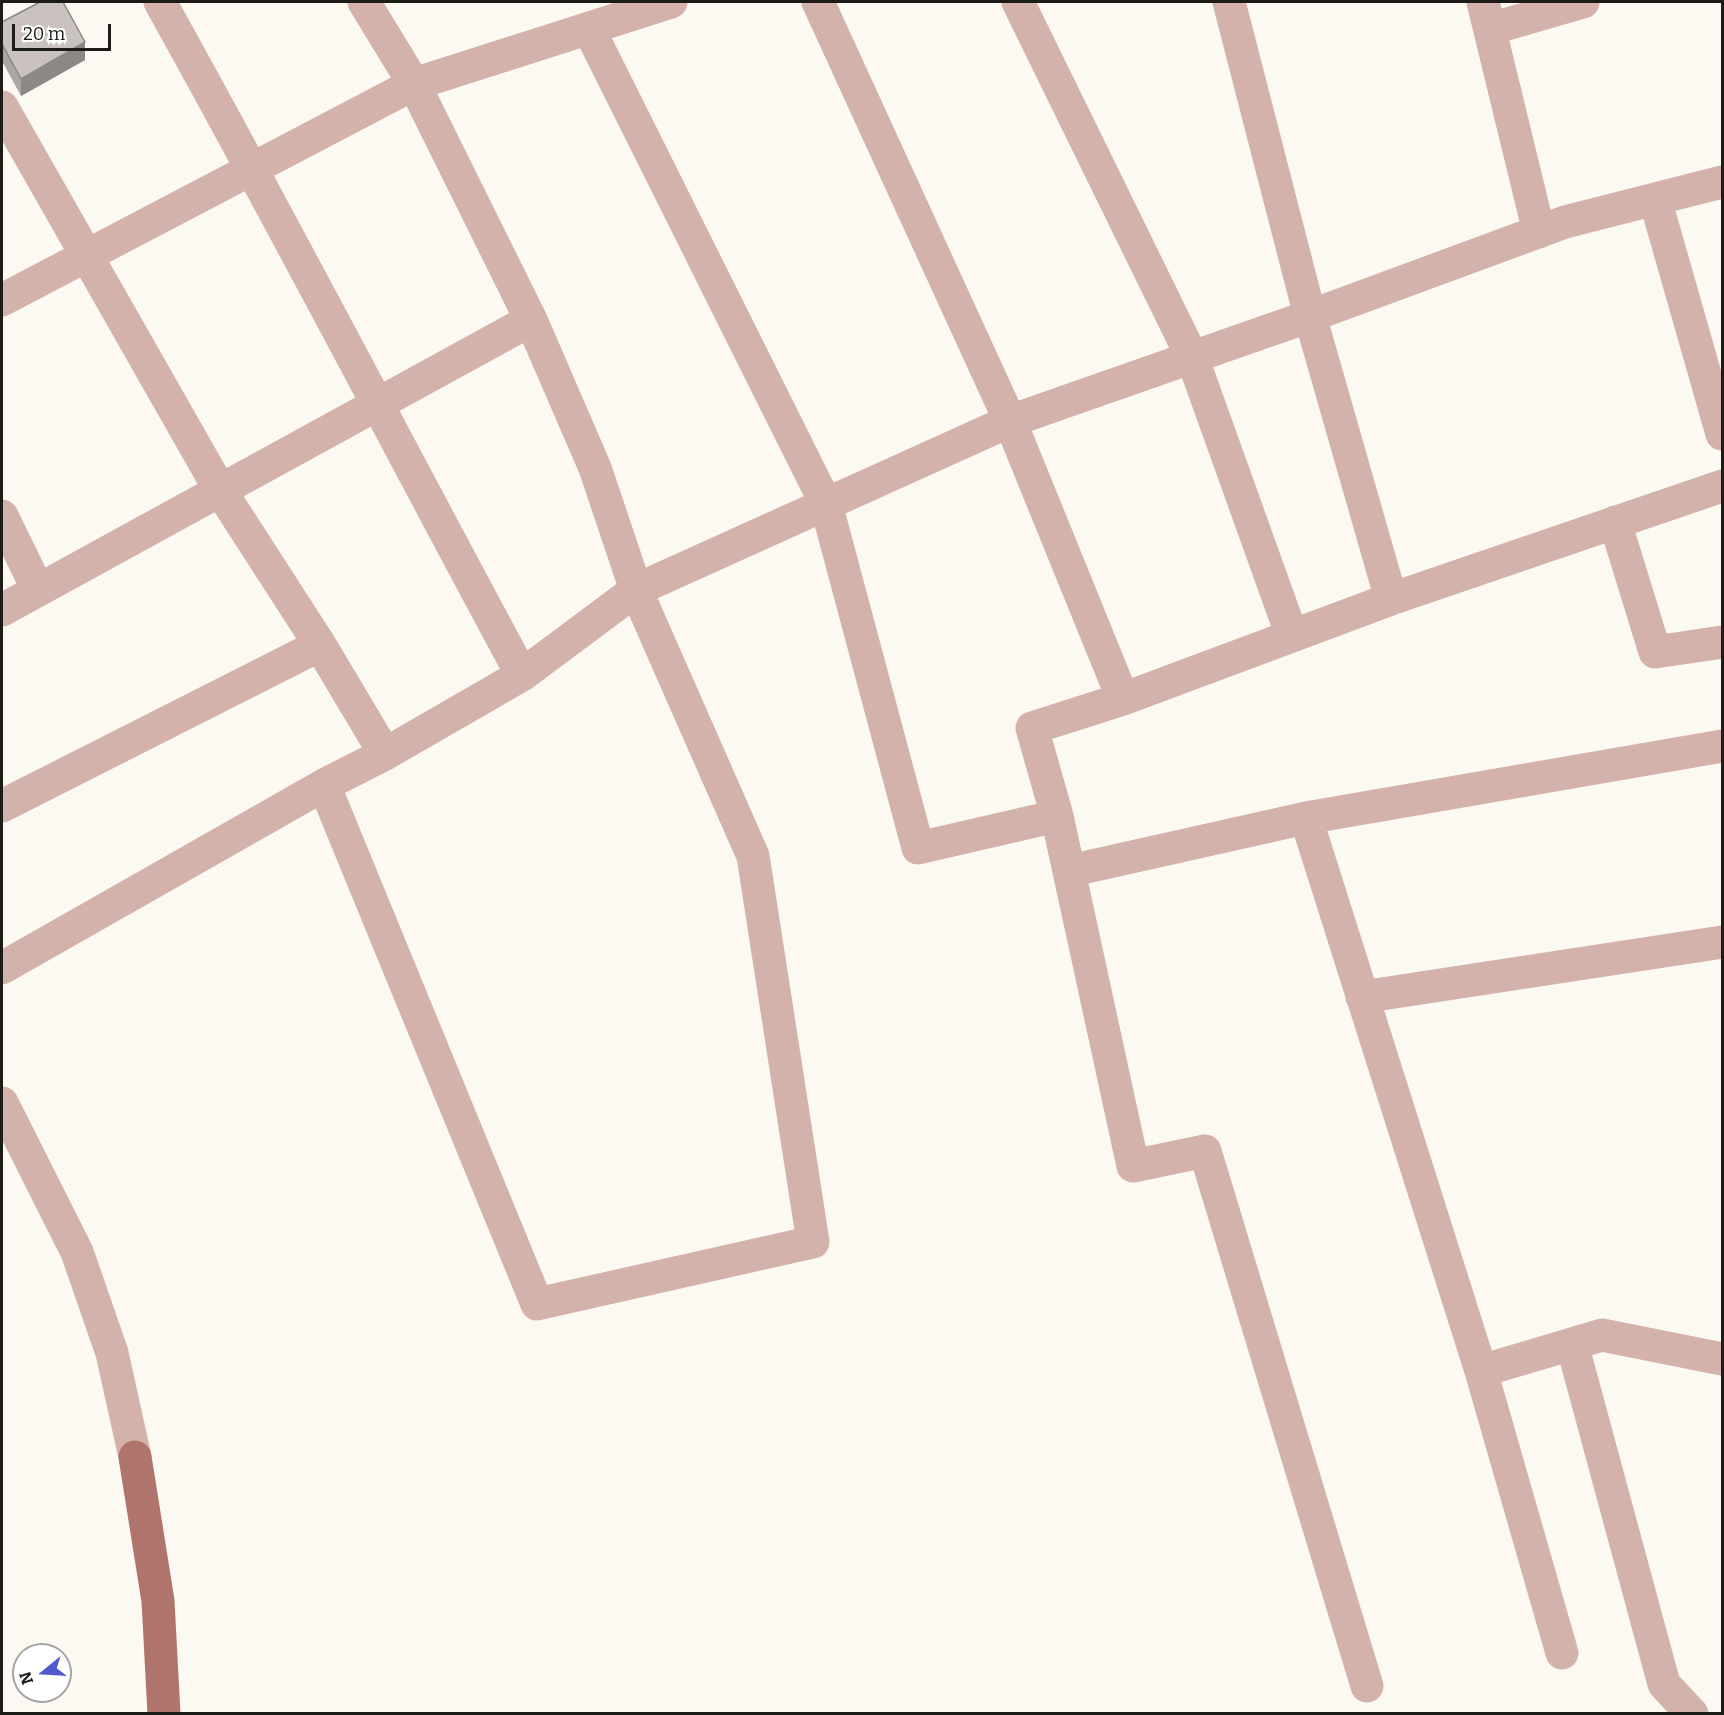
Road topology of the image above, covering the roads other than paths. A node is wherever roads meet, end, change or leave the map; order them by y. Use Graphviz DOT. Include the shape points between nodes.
graph roads {
  1 [pos="160,2"];
  2 [pos="364,2"];
  3 [pos="671,2"];
  4 [pos="818,2"];
  5 [pos="1018,2"];
  6 [pos="1229,2"];
  7 [pos="1583,2"];
  8 [pos="1486,15"];
  9 [pos="589,29"];
  10 [pos="414,84"];
  11 [pos="2,107"];
  12 [pos="253,168"];
  13 [pos="1722,182"];
  14 [pos="1655,199"];
  15 [pos="1539,232"];
  16 [pos="87,255"];
  17 [pos="2,300"];
  18 [pos="1310,316"];
  19 [pos="531,320"];
  20 [pos="1192,357"];
  21 [pos="376,405"];
  22 [pos="1010,421"];
  23 [pos="1722,434"];
  24 [pos="1722,486"];
  25 [pos="220,490"];
  26 [pos="826,504"];
  27 [pos="2,516"];
  28 [pos="1615,522"];
  29 [pos="38,590"];
  30 [pos="636,590"];
  31 [pos="1391,599"];
  32 [pos="2,610"];
  33 [pos="1292,636"];
  34 [pos="1722,642"];
  35 [pos="320,645"];
  36 [pos="522,675"];
  37 [pos="1123,699"];
  38 [pos="1722,746"];
  39 [pos="384,754"];
  40 [pos="324,785"];
  41 [pos="2,806"];
  42 [pos="1057,816"];
  43 [pos="1306,818"];
  44 [pos="1069,871"];
  45 [pos="1722,942"];
  46 [pos="2,968"];
  47 [pos="1362,997"];
  48 [pos="2,1103"];
  49 [pos="1572,1344"];
  50 [pos="1722,1359"];
  51 [pos="1481,1371"];
  52 [pos="135,1457"];
  53 [pos="1562,1653"];
  54 [pos="1367,1686"];
  55 [pos="164,1713"];
  56 [pos="1692,1713"];
  1 -- 12 [label="street"];
  2 -- 10 [label="street"];
  3 -- 9 [label="street"];
  4 -- 22 [label="street"];
  5 -- 20 [label="street"];
  6 -- 18 [label="street"];
  7 -- 8 [label="street"];
  8 -- 15 [label="street"];
  9 -- 10 [label="street"];
  9 -- 26 [label="street"];
  10 -- 12 [label="street"];
  10 -- 19 [label="street"];
  11 -- 16 [label="street"];
  12 -- 16 [label="street"];
  12 -- 21 [label="street"];
  13 -- 14 [label="street"];
  14 -- 15 [label="street"];
  14 -- 23 [label="street"];
  15 -- 18 [label="street"];
  16 -- 17 [label="street"];
  16 -- 25 [label="street"];
  18 -- 20 [label="street"];
  18 -- 31 [label="street"];
  19 -- 21 [label="street"];
  19 -- 30 [label="street" via="595,468"];
  20 -- 22 [label="street"];
  20 -- 33 [label="street"];
  21 -- 25 [label="street"];
  21 -- 36 [label="street"];
  22 -- 26 [label="street"];
  22 -- 37 [label="street"];
  24 -- 28 [label="street"];
  25 -- 29 [label="street"];
  25 -- 35 [label="street"];
  26 -- 30 [label="street"];
  26 -- 42 [label="street" via="918,848"];
  27 -- 29 [label="street"];
  28 -- 31 [label="street"];
  28 -- 34 [label="street" via="1655,652"];
  29 -- 32 [label="street"];
  30 -- 36 [label="street"];
  30 -- 40 [label="street" via="753,856 813,1242 537,1304"];
  31 -- 33 [label="street"];
  33 -- 37 [label="street"];
  35 -- 39 [label="street"];
  35 -- 41 [label="street"];
  36 -- 39 [label="street"];
  37 -- 42 [label="street" via="1032,728"];
  38 -- 43 [label="street"];
  39 -- 40 [label="street"];
  40 -- 46 [label="street"];
  42 -- 44 [label="street"];
  43 -- 44 [label="street"];
  43 -- 47 [label="street"];
  44 -- 54 [label="street" via="1133,1166 1205,1151"];
  45 -- 47 [label="street"];
  47 -- 51 [label="street"];
  48 -- 52 [label="street" via="77,1252 112,1353"];
  49 -- 50 [label="street" via="1602,1335"];
  49 -- 51 [label="street"];
  49 -- 56 [label="street" via="1664,1684"];
  51 -- 53 [label="street"];
  52 -- 55 [label="main road" via="158,1601"];
}
